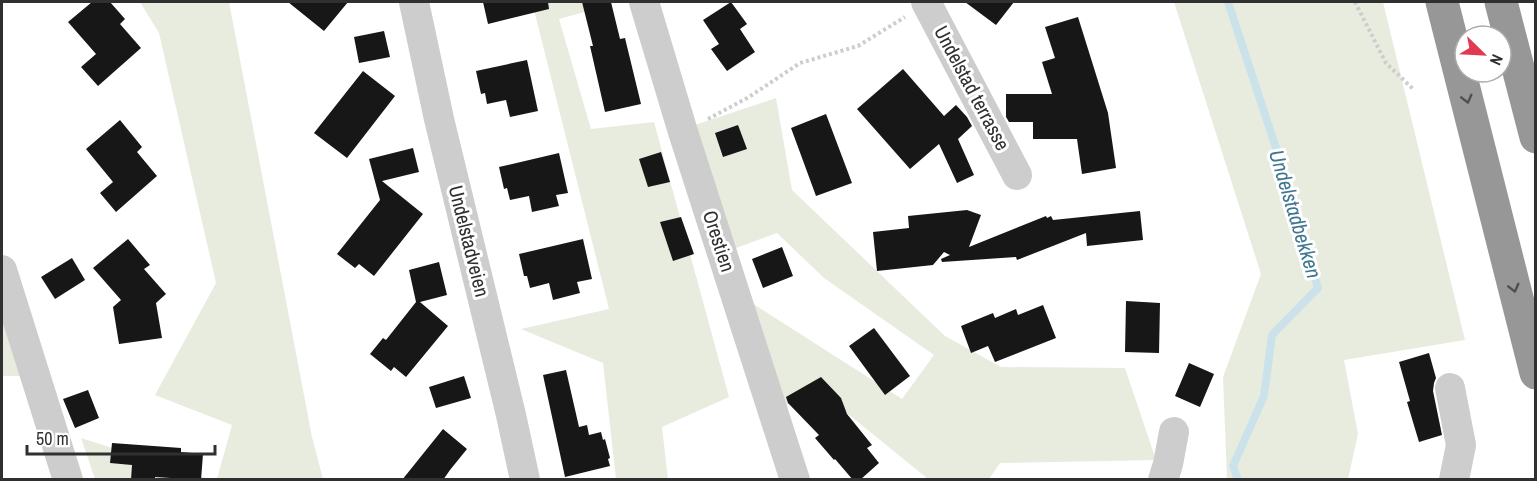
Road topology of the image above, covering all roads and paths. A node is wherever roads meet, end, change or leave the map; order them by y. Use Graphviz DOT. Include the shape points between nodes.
graph roads {
  1 [pos="414,2"];
  2 [pos="644,2"];
  3 [pos="927,2"];
  4 [pos="1355,2"];
  5 [pos="1442,2"];
  6 [pos="1501,2"];
  7 [pos="1413,89"];
  8 [pos="683,132"];
  9 [pos="1536,137"];
  10 [pos="1017,175"];
  11 [pos="2,270"];
  12 [pos="1536,373"];
  13 [pos="1450,388"];
  14 [pos="1174,432"];
  15 [pos="68,480"];
  16 [pos="525,480"];
  17 [pos="795,480"];
  18 [pos="1163,480"];
  19 [pos="1454,480"];
  1 -- 16 [label="street, Undelstadveien"];
  2 -- 8 [label="street, Orestien"];
  3 -- 8 [label="path" via="858,46 800,63 749,98"];
  3 -- 10 [label="street, Undelstad terrasse"];
  4 -- 7 [label="path" via="1386,63"];
  5 -- 12 [label="highway, one-way"];
  6 -- 9 [label="highway"];
  8 -- 17 [label="street, Orestien"];
  11 -- 15 [label="street"];
  13 -- 19 [label="street" via="1461,445"];
  14 -- 18 [label="street"];
}
